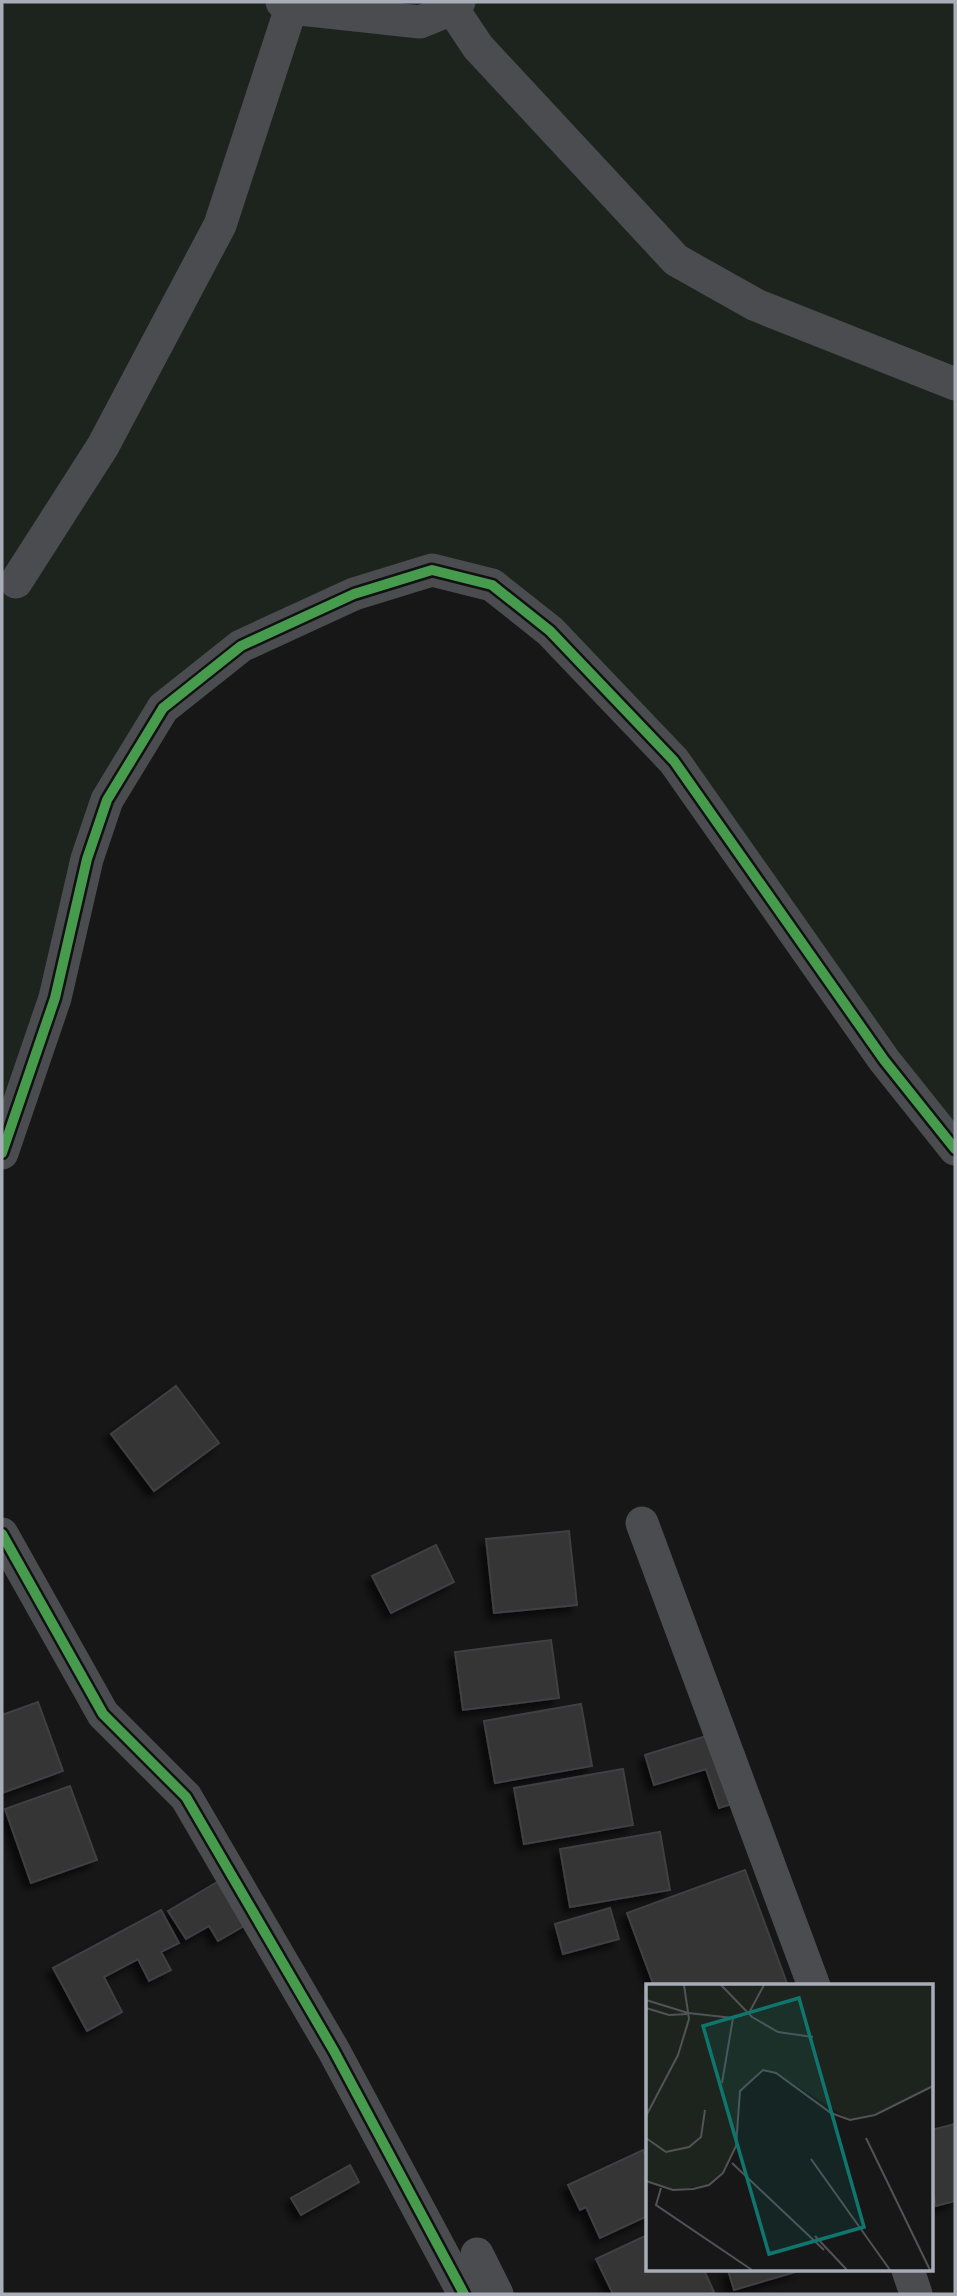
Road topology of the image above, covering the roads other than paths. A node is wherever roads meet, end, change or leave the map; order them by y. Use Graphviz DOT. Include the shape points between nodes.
graph roads {
  1 [pos="453,4"];
  2 [pos="286,5"];
  3 [pos="955,384"];
  4 [pos="16,582"];
  5 [pos="955,1149"];
  6 [pos="2,1153"];
  7 [pos="642,1523"];
  8 [pos="2,1534"];
  9 [pos="813,1984"];
  10 [pos="477,2254"];
  11 [pos="909,2272"];
  12 [pos="464,2294"];
  13 [pos="497,2294"];
  14 [pos="916,2294"];
  1 -- 2 [label="street" via="420,22"];
  1 -- 3 [label="street" via="478,47 676,260 756,305"];
  2 -- 4 [label="street" via="220,225 103,446"];
  5 -- 6 [label="street" via="884,1060 674,761 550,631 492,585 432,569 354,594 241,646 163,708 107,800 87,859 55,998"];
  7 -- 9 [label="street"];
  8 -- 12 [label="street" via="103,1714 186,1797 334,2051"];
  10 -- 13 [label="street"];
  11 -- 14 [label="street"];
}
